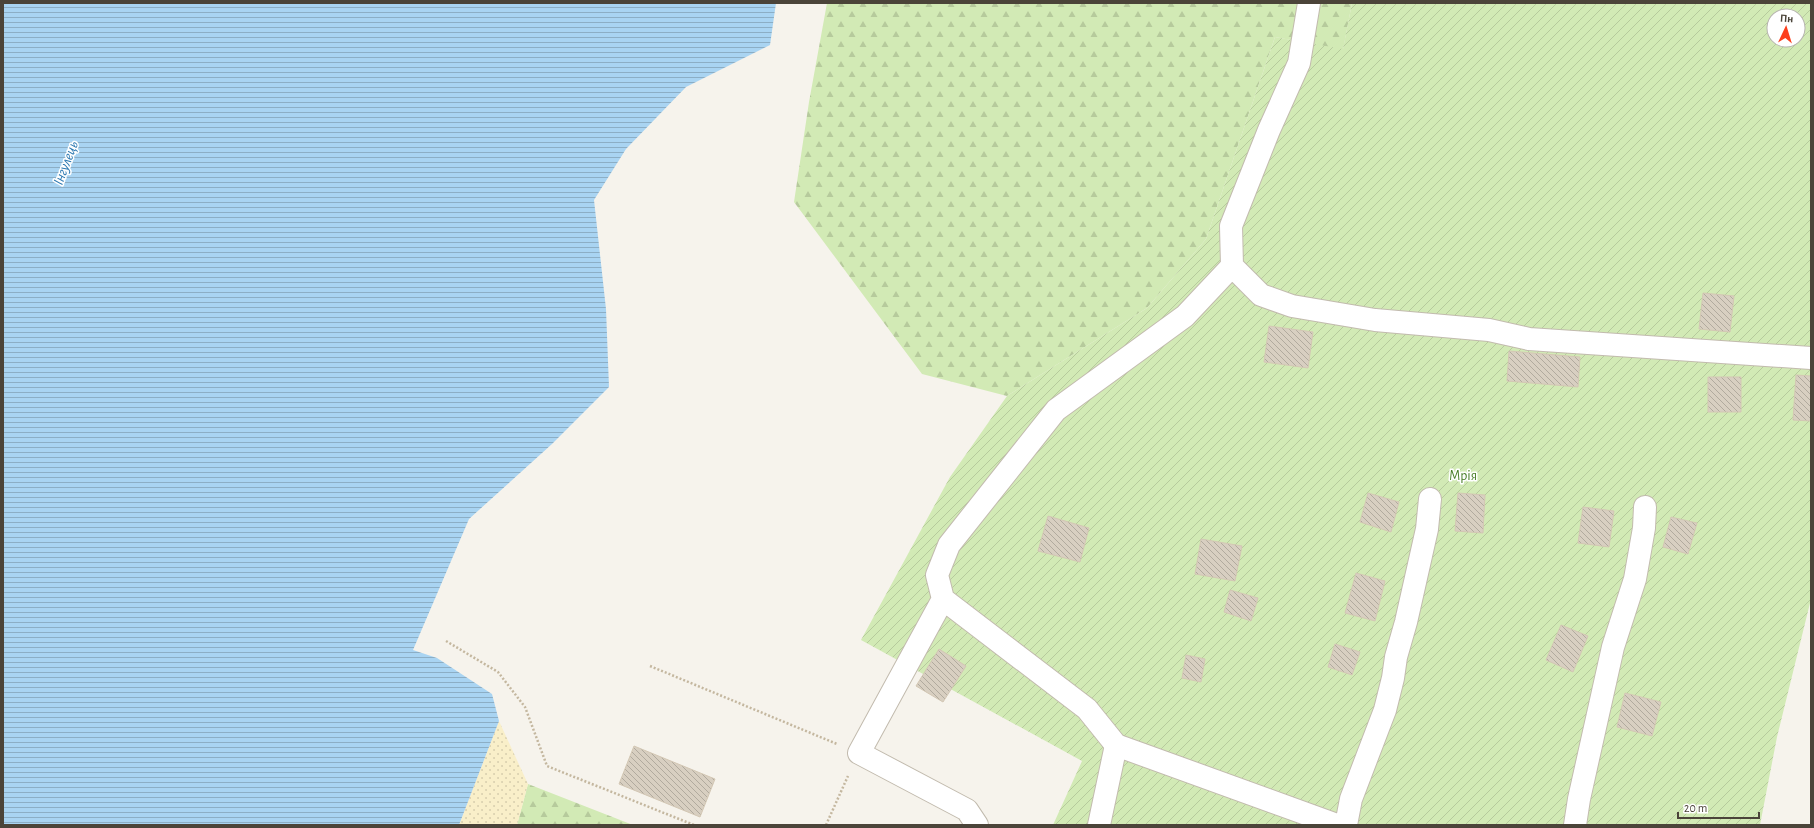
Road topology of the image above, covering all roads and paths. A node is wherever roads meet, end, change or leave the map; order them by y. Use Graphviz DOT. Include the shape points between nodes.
graph roads {
  1 [pos="1309,3"];
  2 [pos="1232,266"];
  3 [pos="1811,358"];
  4 [pos="1430,499"];
  5 [pos="1645,507"];
  6 [pos="944,600"];
  7 [pos="446,641"];
  8 [pos="650,666"];
  9 [pos="1116,745"];
  10 [pos="859,753"];
  11 [pos="1337,824"];
  12 [pos="694,825"];
  13 [pos="826,825"];
  14 [pos="976,825"];
  15 [pos="1099,825"];
  16 [pos="1575,825"];
  1 -- 2 [label="street" via="1299,63 1231,226"];
  2 -- 3 [label="street" via="1261,295 1292,306 1332,314 1489,330 1529,339"];
  2 -- 6 [label="street" via="1185,316 1056,410 949,545 937,576"];
  4 -- 11 [label="street" via="1427,528 1385,710 1351,799"];
  5 -- 16 [label="street" via="1644,528 1634,579 1613,647"];
  6 -- 9 [label="street" via="1087,709"];
  6 -- 10 [label="street"];
  7 -- 12 [label="path" via="498,672 525,707 547,766"];
  8 -- 10 [label="path"];
  9 -- 11 [label="street"];
  9 -- 15 [label="street"];
  10 -- 13 [label="path"];
  10 -- 14 [label="street" via="967,810"];
}
